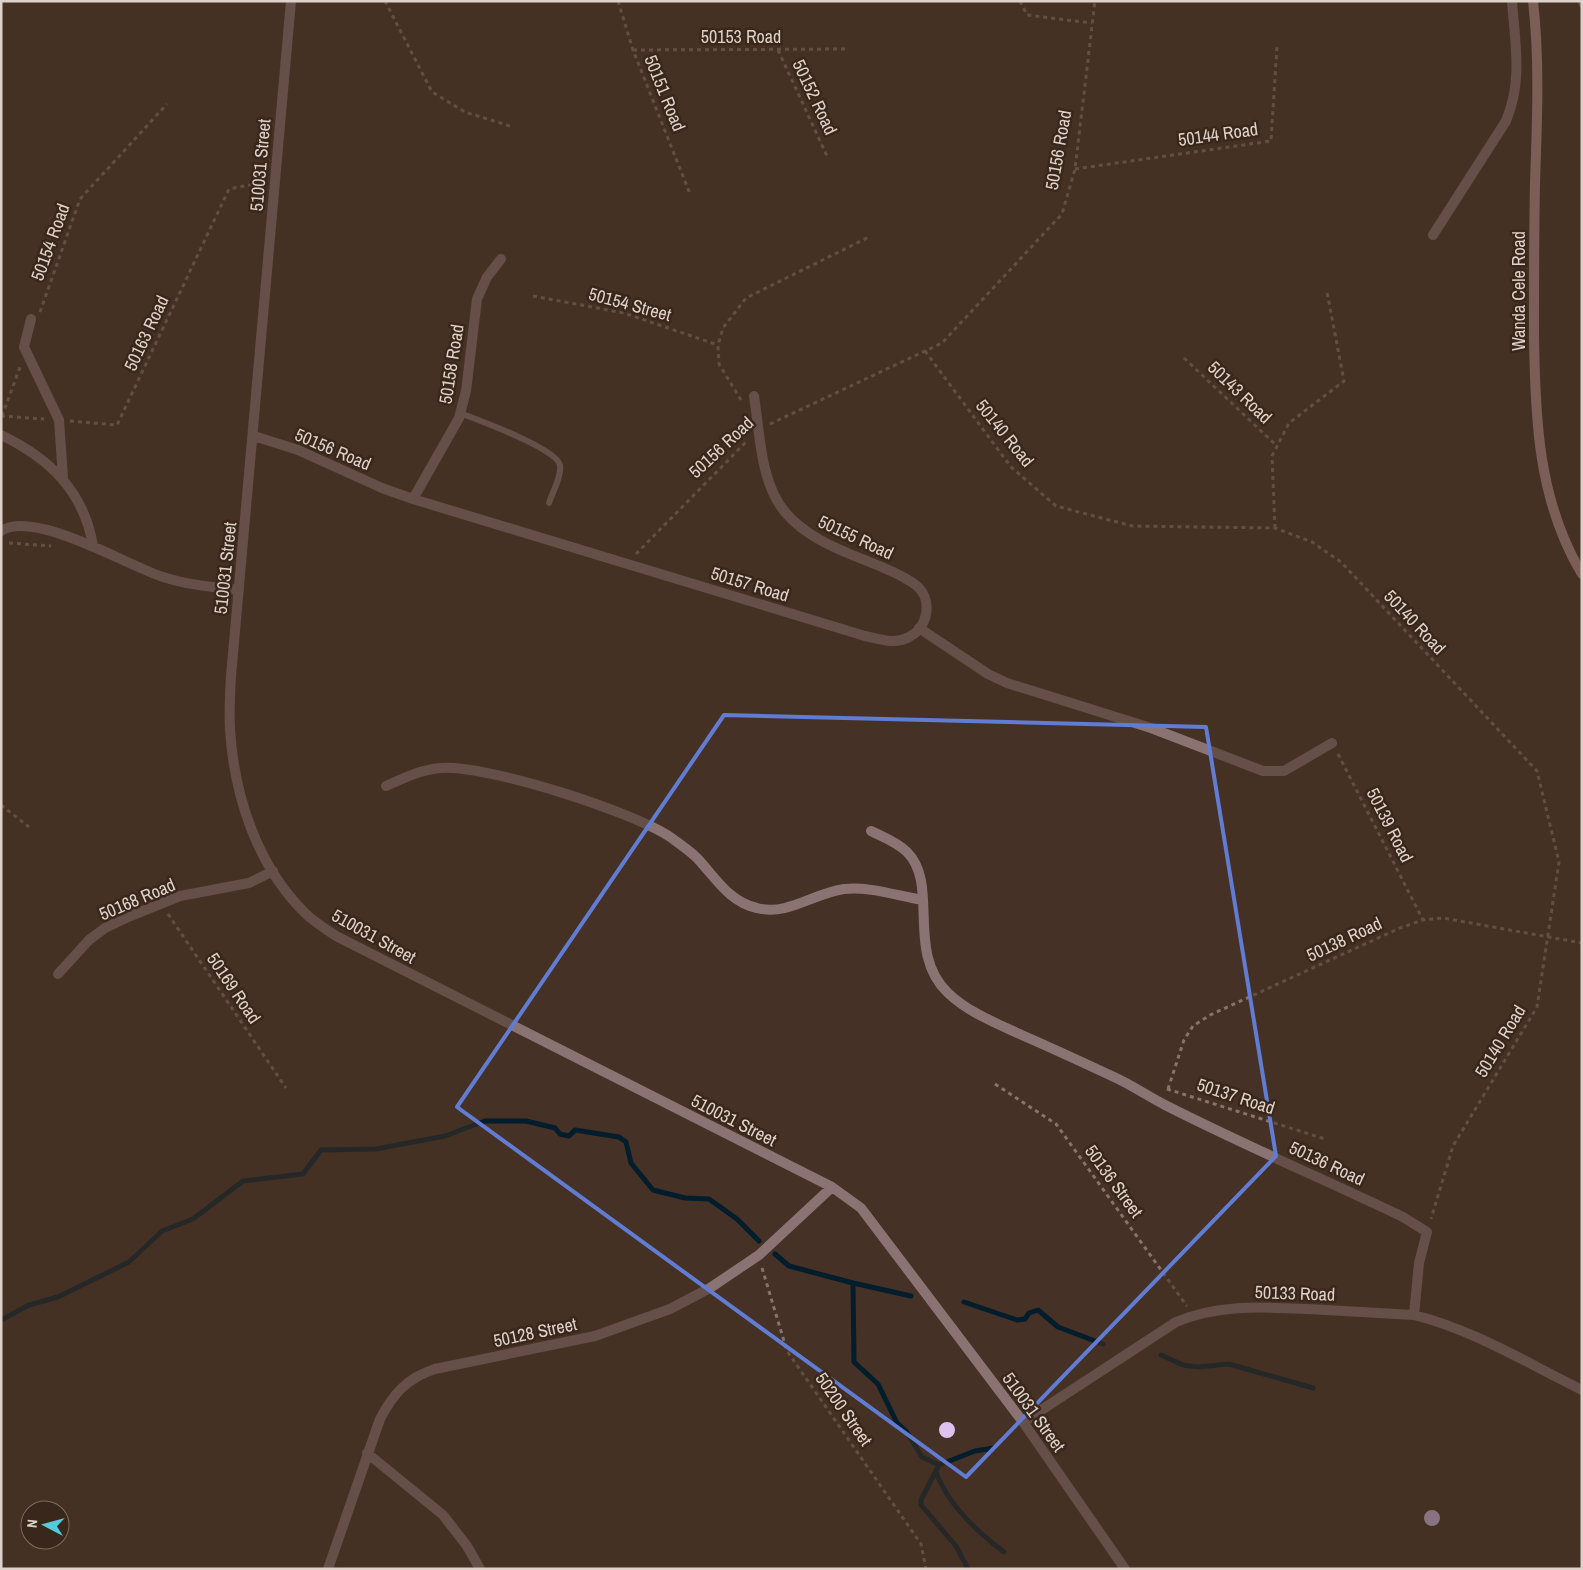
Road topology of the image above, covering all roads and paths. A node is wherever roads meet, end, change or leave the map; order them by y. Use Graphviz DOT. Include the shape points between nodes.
graph roads {
  1 [pos="291,1"];
  2 [pos="385,1"];
  3 [pos="618,1"];
  4 [pos="1020,1"];
  5 [pos="1095,1"];
  6 [pos="1512,1"];
  7 [pos="1533,1"];
  8 [pos="1092,23"];
  9 [pos="1277,46"];
  10 [pos="633,50"];
  11 [pos="778,50"];
  12 [pos="849,50"];
  13 [pos="167,104"];
  14 [pos="513,127"];
  15 [pos="827,156"];
  16 [pos="1075,169"];
  17 [pos="274,180"];
  18 [pos="690,194"];
  19 [pos="1433,235"];
  20 [pos="869,237"];
  21 [pos="501,259"];
  22 [pos="1327,292"];
  23 [pos="533,296"];
  24 [pos="35,318"];
  25 [pos="718,345"];
  26 [pos="925,351"];
  27 [pos="25,353"];
  28 [pos="1184,358"];
  29 [pos="754,396"];
  30 [pos="744,405"];
  31 [pos="460,413"];
  32 [pos="2,416"];
  33 [pos="59,420"];
  34 [pos="759,430"];
  35 [pos="1,434"];
  36 [pos="254,436"];
  37 [pos="1277,446"];
  38 [pos="64,478"];
  39 [pos="414,499"];
  40 [pos="549,503"];
  41 [pos="1274,528"];
  42 [pos="1,531"];
  43 [pos="93,546"];
  44 [pos="626,564"];
  45 [pos="1582,574"];
  46 [pos="239,590"];
  47 [pos="919,628"];
  48 [pos="1332,743"];
  49 [pos="386,786"];
  50 [pos="1,805"];
  51 [pos="29,827"];
  52 [pos="871,831"];
  53 [pos="273,871"];
  54 [pos="923,900"];
  55 [pos="160,903"];
  56 [pos="1423,920"];
  57 [pos="1548,936"];
  58 [pos="1582,943"];
  59 [pos="58,974"];
  60 [pos="995,1084"];
  61 [pos="286,1088"];
  62 [pos="1160,1089"];
  63 [pos="1168,1089"];
  64 [pos="1325,1139"];
  65 [pos="832,1187"];
  66 [pos="1427,1232"];
  67 [pos="759,1255"];
  68 [pos="1194,1314"];
  69 [pos="1414,1315"];
  70 [pos="1582,1390"];
  71 [pos="1023,1422"];
  72 [pos="367,1453"];
  73 [pos="328,1569"];
  74 [pos="480,1569"];
  75 [pos="926,1569"];
  76 [pos="1125,1569"];
  1 -- 17 [label="street, 510031 Street"];
  2 -- 14 [label="path" via="432,92 465,112"];
  3 -- 10 [label="path, 50151 Road"];
  4 -- 8 [label="path" via="1027,15"];
  5 -- 8 [label="path, 50156 Road"];
  6 -- 19 [label="street" via="1517,69 1513,105"];
  7 -- 45 [label="street, Wanda Cele Road" via="1538,100 1535,407 1549,496"];
  8 -- 16 [label="path, 50156 Road"];
  9 -- 16 [label="path, 50144 Road" via="1271,141"];
  10 -- 11 [label="path, 50153 Road"];
  10 -- 18 [label="path, 50151 Road"];
  11 -- 12 [label="path, 50153 Road"];
  11 -- 15 [label="path, 50152 Road"];
  13 -- 24 [label="path, 50154 Road" via="80,199"];
  16 -- 26 [label="path, 50156 Road" via="1062,214 942,343"];
  17 -- 33 [label="path, 50163 Road" via="229,188 117,425"];
  17 -- 36 [label="street, 510031 Street"];
  20 -- 25 [label="path" via="746,298 723,328"];
  21 -- 31 [label="street, 50158 Road" via="477,299 471,358"];
  22 -- 37 [label="path" via="1344,381 1289,423"];
  23 -- 25 [label="path, 50154 Street" via="624,313"];
  24 -- 27 [label="street" via="25,339"];
  25 -- 30 [label="path" via="719,364"];
  26 -- 34 [label="path, 50156 Road"];
  26 -- 41 [label="path, 50140 Road" via="1011,467 1056,506 1132,526"];
  27 -- 32 [label="path"];
  27 -- 33 [label="street"];
  28 -- 37 [label="path, 50143 Road"];
  29 -- 34 [label="street, 50155 Road"];
  31 -- 39 [label="street, 50158 Road"];
  31 -- 40 [label="lane" via="556,458 560,472"];
  32 -- 33 [label="path, 50163 Road"];
  33 -- 38 [label="street"];
  34 -- 44 [label="path, 50156 Road"];
  34 -- 47 [label="street, 50155 Road" via="769,482 783,511 819,540 902,576 919,588 926,598 927,613"];
  35 -- 38 [label="street" via="21,444"];
  36 -- 39 [label="street, 50156 Road" via="298,450"];
  36 -- 46 [label="street, 510031 Street"];
  37 -- 41 [label="path" via="1272,456"];
  38 -- 43 [label="street" via="84,514"];
  39 -- 44 [label="street, 50156 Road"];
  41 -- 57 [label="path, 50140 Road" via="1312,542 1341,562 1536,771 1559,862"];
  42 -- 43 [label="street" via="17,525 56,533"];
  43 -- 46 [label="street" via="162,577 194,585"];
  44 -- 47 [label="street, 50157 Road" via="891,642 903,640"];
  46 -- 53 [label="street, 510031 Street" via="230,676 230,729 241,796 252,833"];
  47 -- 48 [label="street" via="988,674 1008,683 1151,728 1263,771 1284,771"];
  48 -- 56 [label="path, 50139 Road"];
  49 -- 54 [label="street" via="422,771 455,768 497,775 563,794 664,832 695,856 726,891 756,908 783,908 847,889"];
  50 -- 51 [label="path"];
  52 -- 54 [label="street, 50136 Road" via="896,844 910,857 919,874"];
  53 -- 55 [label="street, 50168 Road" via="248,883"];
  53 -- 65 [label="street, 510031 Street" via="306,914 336,936"];
  54 -- 66 [label="street, 50136 Road" via="923,934 937,979 947,992 988,1020 1136,1088 1166,1106 1403,1217"];
  55 -- 59 [label="street, 50168 Road" via="104,928"];
  55 -- 61 [label="path, 50169 Road"];
  56 -- 57 [label="path, 50138 Road" via="1443,918"];
  56 -- 63 [label="path, 50138 Road" via="1210,1015 1193,1026 1184,1040"];
  57 -- 58 [label="path, 50138 Road"];
  57 -- 66 [label="path, 50140 Road" via="1537,1007 1453,1146"];
  60 -- 68 [label="path, 50136 Street" via="1056,1124"];
  62 -- 63 [label="path, 50137 Road"];
  63 -- 64 [label="path, 50137 Road"];
  65 -- 67 [label="street, 50128 Street"];
  65 -- 71 [label="street, 510031 Street" via="862,1208"];
  66 -- 69 [label="street" via="1419,1263"];
  67 -- 72 [label="street, 50128 Street" via="710,1288 670,1309 595,1336 419,1374 388,1403"];
  67 -- 75 [label="path, 50200 Street" via="787,1352 921,1544"];
  68 -- 69 [label="street, 50133 Road" via="1256,1307"];
  68 -- 71 [label="street, 50133 Road" via="1161,1330"];
  69 -- 70 [label="street, 50133 Road" via="1470,1334"];
  71 -- 76 [label="street, 510031 Street"];
  72 -- 73 [label="street, 50128 Street"];
  72 -- 74 [label="street" via="443,1515"];
}
